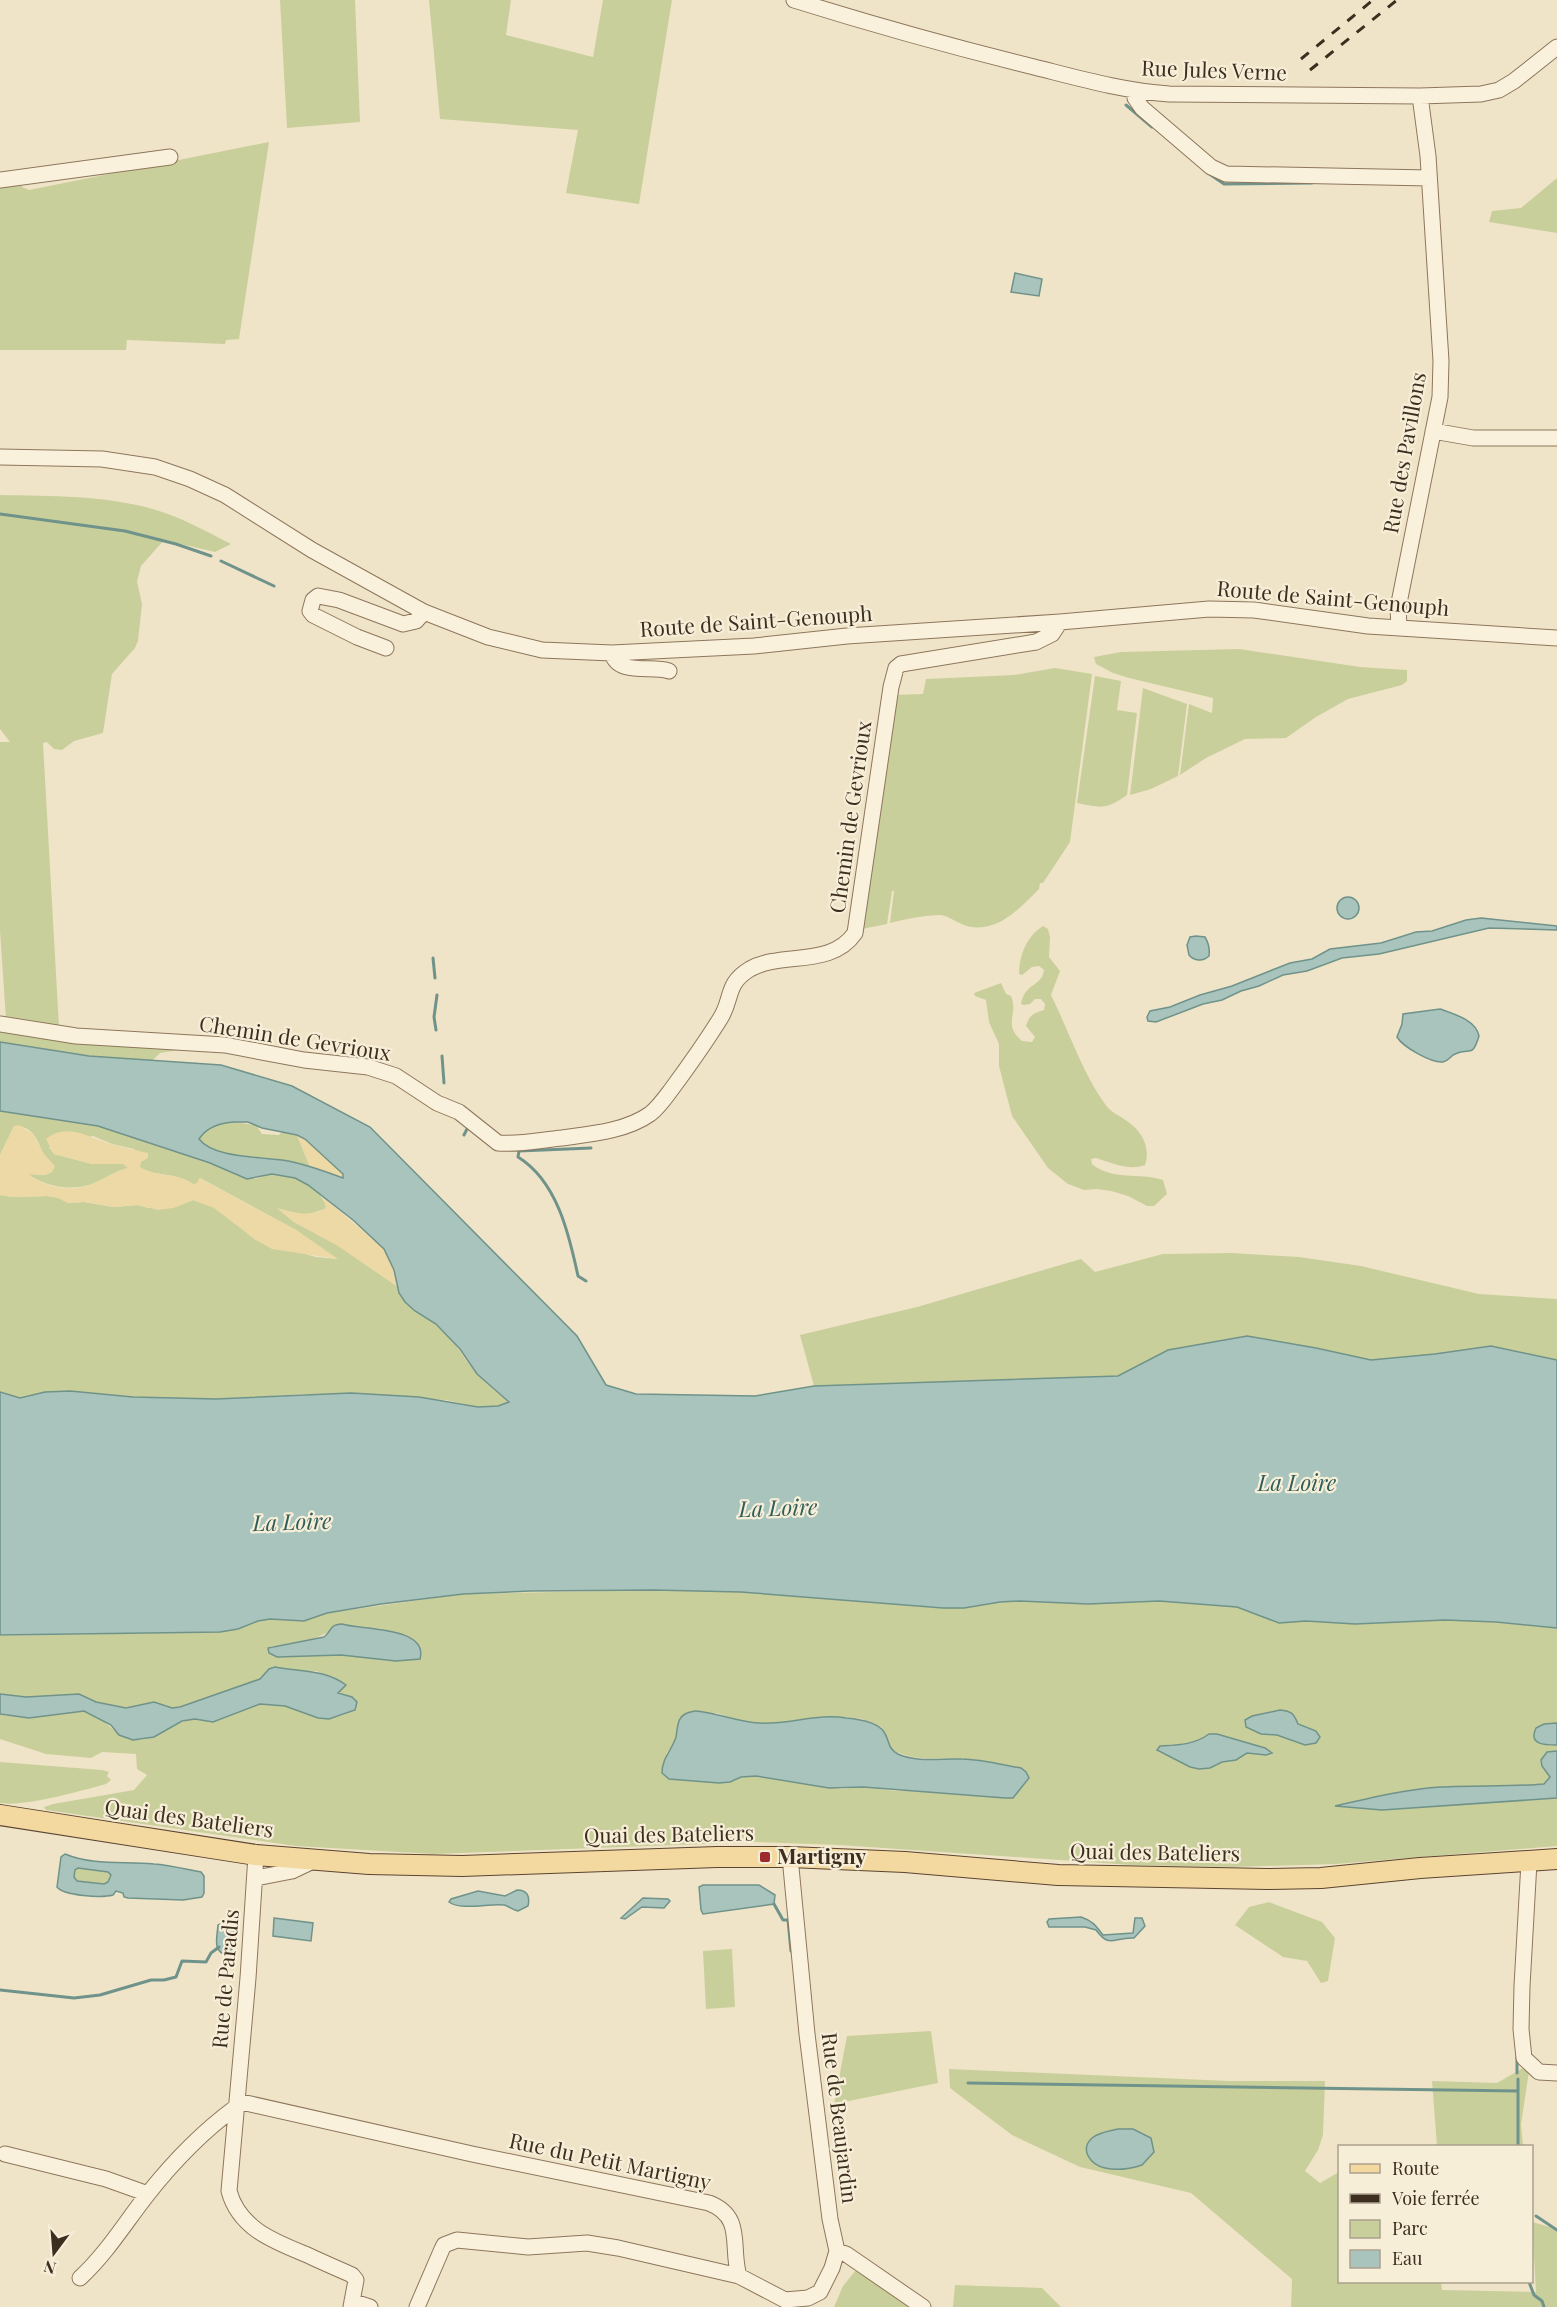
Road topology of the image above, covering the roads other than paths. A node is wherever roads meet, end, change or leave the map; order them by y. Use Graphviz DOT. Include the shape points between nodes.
graph roads {
  1 [pos="794,0"];
  2 [pos="1557,47"];
  3 [pos="1136,90"];
  4 [pos="1420,96"];
  5 [pos="170,157"];
  6 [pos="1429,178"];
  7 [pos="0,180"];
  8 [pos="1433,431"];
  9 [pos="1557,438"];
  10 [pos="0,457"];
  11 [pos="424,612"];
  12 [pos="1060,622"];
  13 [pos="1399,626"];
  14 [pos="1557,638"];
  15 [pos="387,648"];
  16 [pos="612,653"];
  17 [pos="669,671"];
  18 [pos="0,1023"];
  19 [pos="0,1815"];
  20 [pos="256,1855"];
  21 [pos="790,1857"];
  22 [pos="1557,1859"];
  23 [pos="313,1861"];
  24 [pos="1529,1862"];
  25 [pos="256,1878"];
  26 [pos="1557,2073"];
  27 [pos="236,2104"];
  28 [pos="5,2154"];
  29 [pos="148,2194"];
  30 [pos="837,2251"];
  31 [pos="739,2276"];
  32 [pos="80,2278"];
  33 [pos="352,2304"];
  34 [pos="370,2307"];
  35 [pos="417,2307"];
  36 [pos="923,2307"];
  1 -- 3 [label="street, Rue Jules Verne" via="976,53"];
  2 -- 4 [label="street, Rue Jules Verne" via="1498,90 1464,96"];
  3 -- 4 [label="street, Rue Jules Verne" via="1196,95"];
  3 -- 6 [label="street" via="1135,98 1142,108 1211,167 1226,174"];
  4 -- 6 [label="street, Rue des Pavillons"];
  5 -- 7 [label="street"];
  6 -- 8 [label="street, Rue des Pavillons" via="1441,361 1440,397"];
  8 -- 9 [label="street" via="1473,438"];
  8 -- 13 [label="street, Rue des Pavillons" via="1398,608"];
  10 -- 11 [label="street, Route de Saint-Genouph" via="102,459 155,467 190,479 225,495 312,550"];
  11 -- 15 [label="street" via="406,625 339,600 318,596 313,600 313,615"];
  11 -- 16 [label="street, Route de Saint-Genouph" via="513,644 564,652"];
  12 -- 13 [label="street, Route de Saint-Genouph" via="1234,609"];
  12 -- 16 [label="street, Route de Saint-Genouph"];
  12 -- 18 [label="street, Chemin de Gevrioux" via="1052,634 1036,642 898,666 891,687 855,933 840,948 766,964 739,978 730,988 722,1017 697,1056 651,1113 633,1123 596,1133 498,1143 459,1112 437,1103 396,1076 368,1067 225,1045 76,1036"];
  13 -- 14 [label="street, Route de Saint-Genouph"];
  16 -- 17 [label="street" via="615,661 625,666"];
  19 -- 20 [label="main road, Quai des Bateliers"];
  20 -- 23 [label="main road, Quai des Bateliers"];
  20 -- 25 [label="street, Rue de Paradis"];
  21 -- 23 [label="main road, Quai des Bateliers" via="462,1866"];
  21 -- 24 [label="main road, Quai des Bateliers" via="1058,1875 1259,1879"];
  21 -- 30 [label="street, Rue de Beaujardin" via="808,2045"];
  22 -- 24 [label="main road, Quai des Bateliers"];
  23 -- 25 [label="street" via="292,1871"];
  24 -- 26 [label="street" via="1521,2029 1524,2058 1539,2072"];
  25 -- 27 [label="street, Rue de Paradis"];
  27 -- 29 [label="street" via="209,2127"];
  27 -- 31 [label="street, Rue du Petit Martigny" via="709,2203 723,2210 731,2221"];
  27 -- 33 [label="street" via="229,2191 235,2207 242,2219 265,2237 352,2275 356,2280"];
  28 -- 29 [label="street" via="106,2179"];
  29 -- 32 [label="street" via="101,2258"];
  30 -- 31 [label="street" via="820,2292 808,2298 785,2300"];
  30 -- 36 [label="street"];
  31 -- 35 [label="street" via="602,2245 528,2247 457,2240 442,2249"];
  33 -- 34 [label="street"];
}
